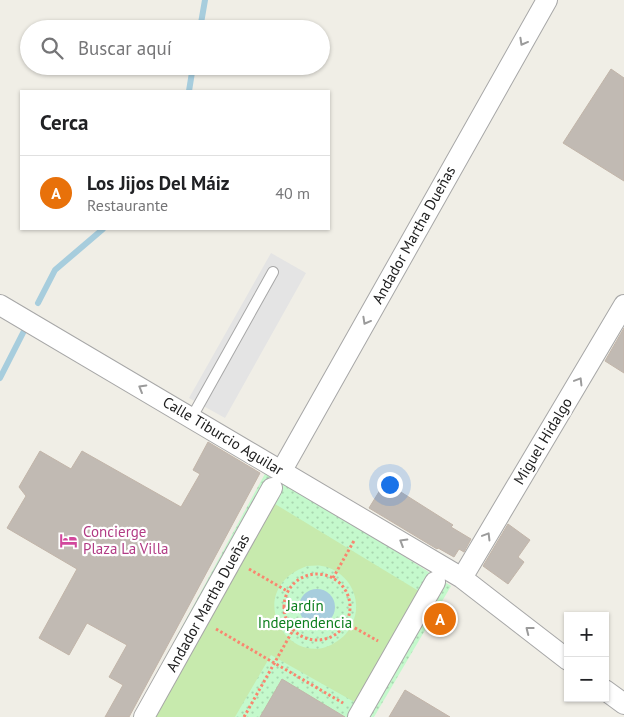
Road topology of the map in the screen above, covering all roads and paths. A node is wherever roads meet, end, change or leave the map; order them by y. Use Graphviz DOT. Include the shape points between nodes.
graph roads {
  1 [pos="547,0"];
  2 [pos="273,272"];
  3 [pos="0,305"];
  4 [pos="624,305"];
  5 [pos="192,417"];
  6 [pos="282,470"];
  7 [pos="272,488"];
  8 [pos="356,537"];
  9 [pos="232,559"];
  10 [pos="447,576"];
  11 [pos="333,578"];
  12 [pos="287,591"];
  13 [pos="198,619"];
  14 [pos="346,623"];
  15 [pos="292,630"];
  16 [pos="396,651"];
  17 [pos="564,657"];
  18 [pos="274,663"];
  19 [pos="609,693"];
  20 [pos="624,704"];
  21 [pos="359,715"];
  22 [pos="144,717"];
  23 [pos="244,717"];
  1 -- 6 [label="street, Andador Martha Dueñas, one-way"];
  2 -- 5 [label="lane"];
  5 -- 3 [label="street, Calle Tiburcio Aguilar, one-way"];
  10 -- 4 [label="street, Miguel Hidalgo, one-way"];
  5 -- 6 [label="street, Calle Tiburcio Aguilar"];
  10 -- 6 [label="street, Calle Tiburcio Aguilar, one-way"];
  7 -- 9 [label="street, Andador Martha Dueñas"];
  8 -- 11 [label="path"];
  9 -- 12 [label="path"];
  9 -- 13 [label="street, Andador Martha Dueñas"];
  10 -- 16 [label="street, Miguel Hidalgo"];
  17 -- 10 [label="street, Calle Tiburcio Aguilar, one-way"];
  11 -- 12 [label="path" via="322,574 307,575"];
  11 -- 14 [label="path" via="348,595 350,606"];
  12 -- 15 [label="path" via="283,612"];
  13 -- 18 [label="path"];
  13 -- 22 [label="street, Andador Martha Dueñas"];
  14 -- 15 [label="path" via="335,635 324,640 302,637"];
  14 -- 16 [label="path"];
  15 -- 18 [label="path"];
  16 -- 21 [label="street, Miguel Hidalgo"];
  18 -- 21 [label="path"];
  18 -- 23 [label="path"];
  19 -- 20 [label="street"];
}
